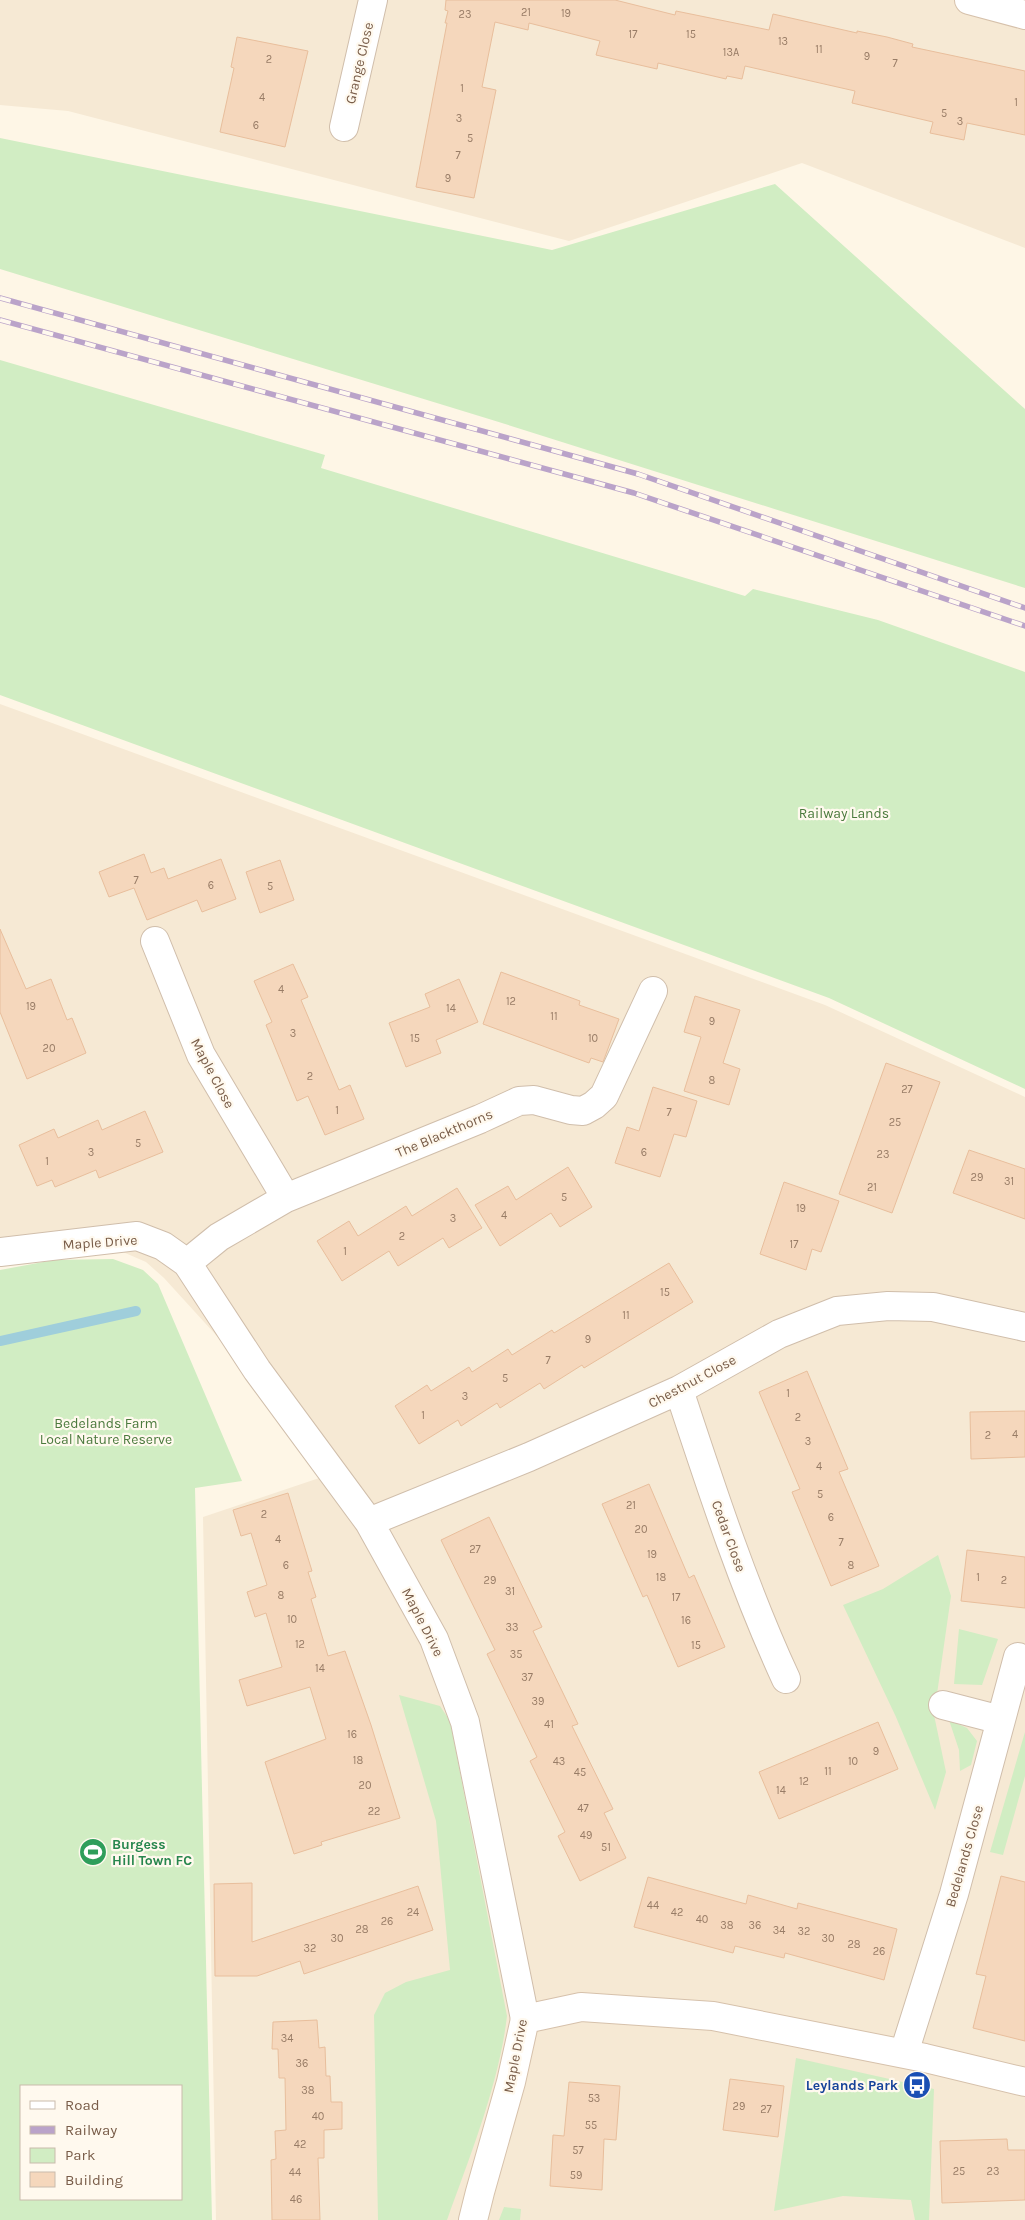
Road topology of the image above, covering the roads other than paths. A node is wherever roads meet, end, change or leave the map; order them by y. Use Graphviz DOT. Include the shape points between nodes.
graph roads {
  1 [pos="373,0"];
  2 [pos="968,0"];
  3 [pos="1025,15"];
  4 [pos="344,127"];
  5 [pos="155,941"];
  6 [pos="653,991"];
  7 [pos="286,1198"];
  8 [pos="2,1245"];
  9 [pos="187,1263"];
  10 [pos="1025,1327"];
  11 [pos="679,1390"];
  12 [pos="370,1522"];
  13 [pos="1018,1657"];
  14 [pos="786,1680"];
  15 [pos="943,1705"];
  16 [pos="1001,1720"];
  17 [pos="525,2019"];
  18 [pos="904,2053"];
  19 [pos="1025,2082"];
  20 [pos="474,2220"];
  1 -- 4 [label="street, Grange Close"];
  2 -- 3 [label="street"];
  5 -- 7 [label="street, Maple Close" via="201,1055"];
  6 -- 7 [label="street, The Blackthorns" via="604,1096 594,1105 583,1111 534,1100 519,1101"];
  7 -- 9 [label="street, The Blackthorns" via="219,1237"];
  8 -- 9 [label="street, Maple Drive" via="137,1236 163,1246"];
  9 -- 12 [label="street, Maple Drive" via="257,1370"];
  10 -- 11 [label="street, Chestnut Close" via="934,1307 888,1306 837,1311 779,1334"];
  11 -- 12 [label="street, Chestnut Close" via="529,1458"];
  11 -- 14 [label="street, Cedar Close" via="732,1545"];
  12 -- 17 [label="street, Maple Drive" via="434,1639 465,1722"];
  13 -- 16 [label="street, Bedelands Close"];
  15 -- 16 [label="street"];
  16 -- 18 [label="street, Bedelands Close" via="954,1894"];
  17 -- 18 [label="street" via="581,2007 712,2016"];
  17 -- 20 [label="street, Maple Drive"];
  18 -- 19 [label="street"];
}
